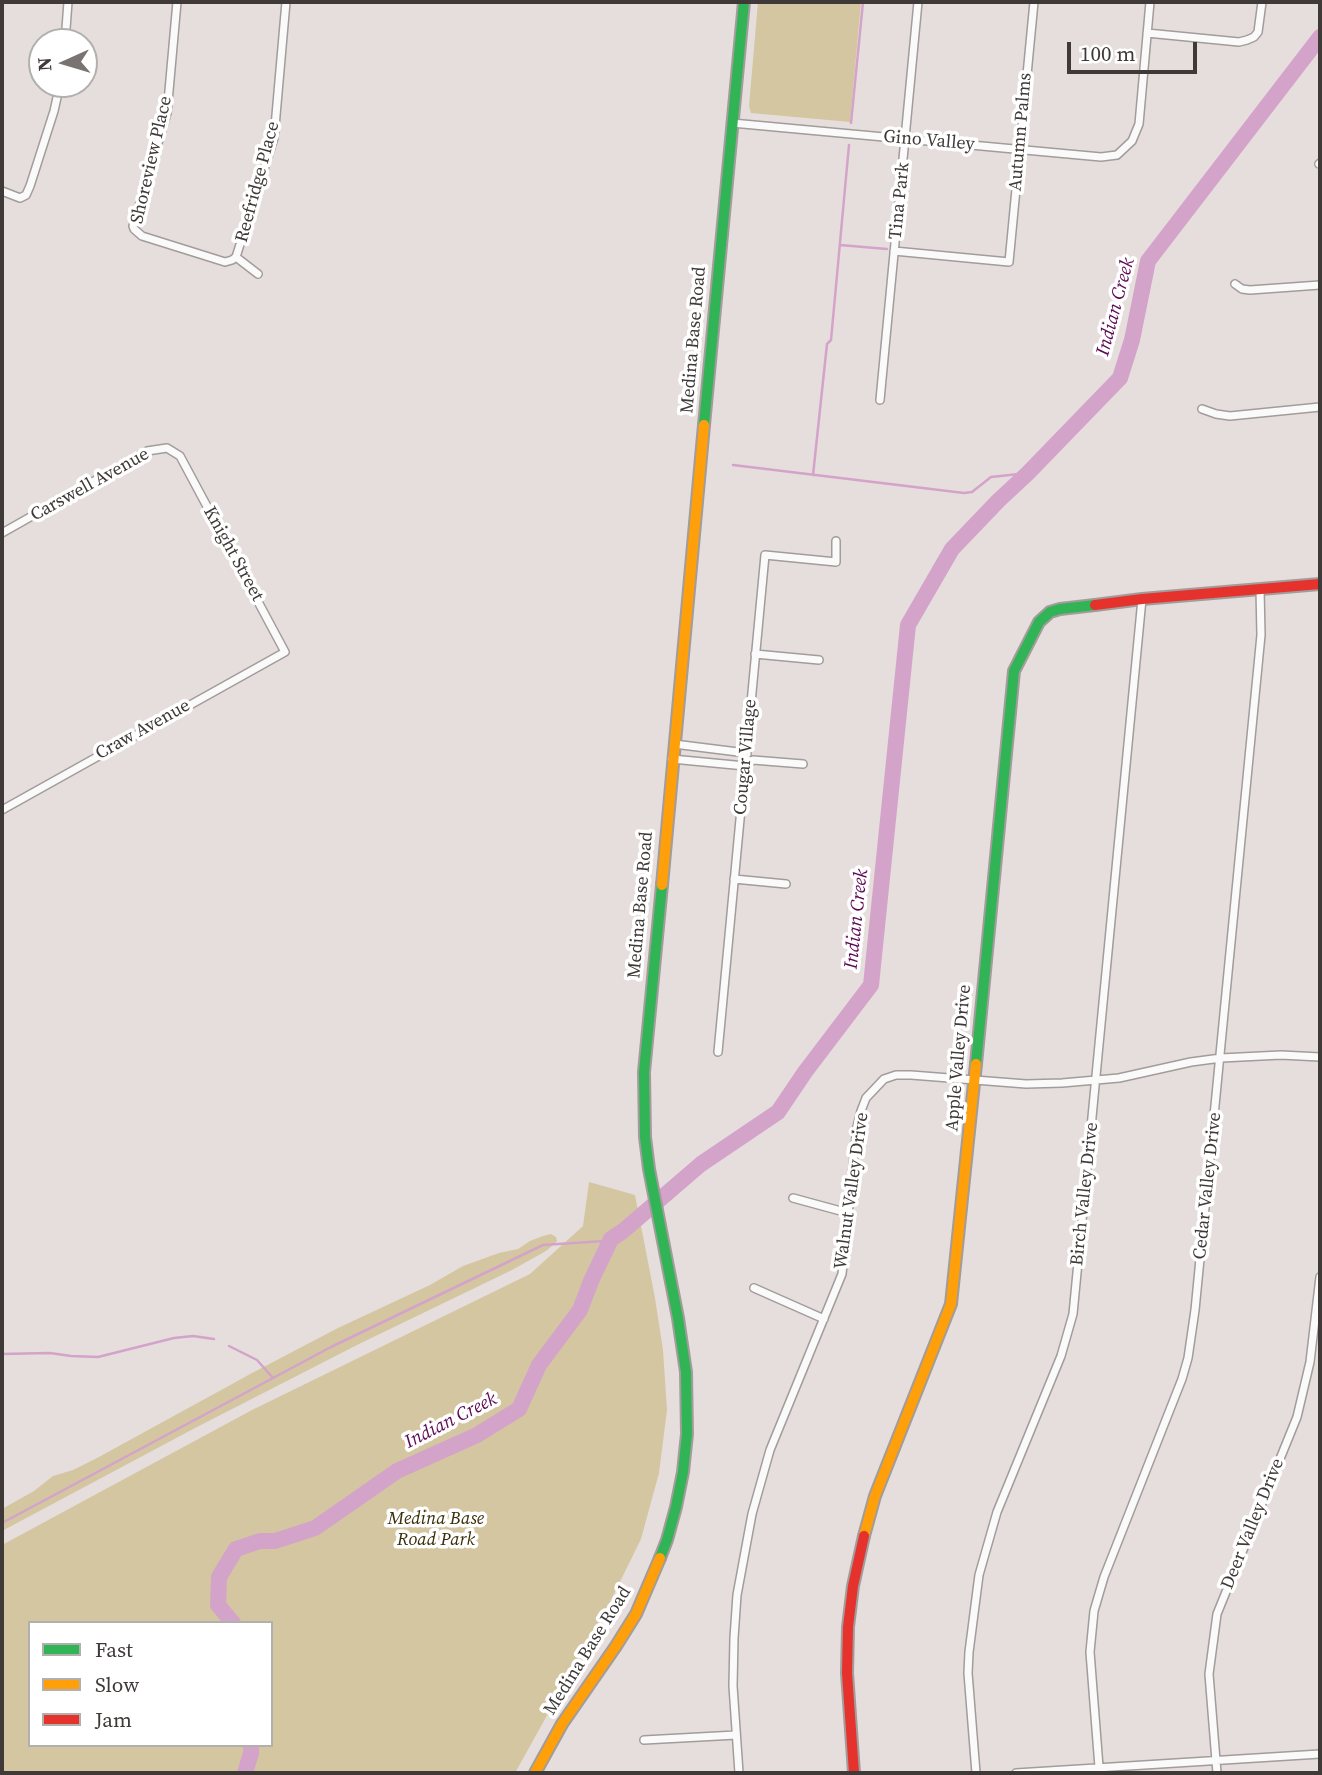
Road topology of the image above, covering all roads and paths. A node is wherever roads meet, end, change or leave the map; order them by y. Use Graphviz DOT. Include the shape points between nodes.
graph roads {
  1 [pos="68,2"];
  2 [pos="177,2"];
  3 [pos="286,2"];
  4 [pos="744,2"];
  5 [pos="918,2"];
  6 [pos="1034,2"];
  7 [pos="1150,2"];
  8 [pos="1262,2"];
  9 [pos="66,28"];
  10 [pos="1147,33"];
  11 [pos="57,98"];
  12 [pos="732,123"];
  13 [pos="906,139"];
  14 [pos="1020,150"];
  15 [pos="2,191"];
  16 [pos="177,246"];
  17 [pos="894,251"];
  18 [pos="236,257"];
  19 [pos="258,274"];
  20 [pos="1235,284"];
  21 [pos="1320,285"];
  22 [pos="880,400"];
  23 [pos="1320,407"];
  24 [pos="1202,409"];
  25 [pos="180,456"];
  26 [pos="2,533"];
  27 [pos="836,541"];
  28 [pos="1320,584"];
  29 [pos="1260,589"];
  30 [pos="1142,599"];
  31 [pos="285,652"];
  32 [pos="755,654"];
  33 [pos="819,660"];
  34 [pos="674,744"];
  35 [pos="746,753"];
  36 [pos="673,759"];
  37 [pos="753,760"];
  38 [pos="803,764"];
  39 [pos="745,766"];
  40 [pos="2,810"];
  41 [pos="734,879"];
  42 [pos="786,884"];
  43 [pos="718,1052"];
  44 [pos="1320,1057"];
  45 [pos="1221,1058"];
  46 [pos="974,1080"];
  47 [pos="1096,1080"];
  48 [pos="793,1198"];
  49 [pos="848,1213"];
  50 [pos="1320,1277"];
  51 [pos="754,1288"];
  52 [pos="824,1319"];
  53 [pos="736,1735"];
  54 [pos="644,1740"];
  55 [pos="1320,1754"];
  56 [pos="1216,1760"];
  57 [pos="1099,1767"];
  58 [pos="535,1773"];
  59 [pos="739,1773"];
  60 [pos="854,1773"];
  61 [pos="976,1773"];
  62 [pos="1016,1773"];
  63 [pos="1217,1773"];
  1 -- 9 [label="street"];
  2 -- 16 [label="street, Shoreview Place" via="166,113 133,226 142,236"];
  3 -- 18 [label="street, Reefridge Place" via="274,138"];
  4 -- 12 [label="street, Medina Base Road"];
  5 -- 13 [label="street, Tina Park"];
  6 -- 14 [label="street, Autumn Palms"];
  7 -- 10 [label="street"];
  8 -- 10 [label="street" via="1254,37 1239,42"];
  10 -- 14 [label="street, Gino Valley" via="1139,124 1124,150 1101,157"];
  11 -- 15 [label="street" via="26,195 20,198"];
  12 -- 13 [label="street, Gino Valley"];
  12 -- 34 [label="street, Medina Base Road"];
  13 -- 14 [label="street, Gino Valley"];
  13 -- 17 [label="street, Tina Park"];
  14 -- 17 [label="street, Autumn Palms" via="1009,262"];
  16 -- 18 [label="street, Reefridge Place" via="225,262"];
  17 -- 22 [label="street, Tina Park"];
  18 -- 19 [label="street"];
  20 -- 21 [label="street" via="1250,290"];
  23 -- 24 [label="street" via="1230,416"];
  25 -- 26 [label="street, Carswell Avenue" via="167,448 147,451"];
  25 -- 31 [label="street, Knight Street"];
  27 -- 32 [label="street, Cougar Village" via="836,562 765,555"];
  28 -- 29 [label="street, Apple Valley Drive"];
  29 -- 30 [label="street, Apple Valley Drive"];
  29 -- 45 [label="street, Cedar Valley Drive" via="1261,635"];
  30 -- 46 [label="street, Apple Valley Drive" via="1051,612 1039,622 1014,671"];
  30 -- 47 [label="street, Birch Valley Drive"];
  31 -- 40 [label="street, Craw Avenue"];
  32 -- 33 [label="street"];
  32 -- 35 [label="street, Cougar Village"];
  34 -- 35 [label="street"];
  34 -- 36 [label="street, Medina Base Road"];
  35 -- 37 [label="street"];
  35 -- 39 [label="street, Cougar Village"];
  36 -- 39 [label="street"];
  36 -- 58 [label="street, Medina Base Road" via="644,1072 645,1137 686,1372 683,1472 667,1540 636,1614"];
  37 -- 38 [label="street"];
  37 -- 39 [label="street"];
  39 -- 41 [label="street, Cougar Village"];
  41 -- 42 [label="street"];
  41 -- 43 [label="street, Cougar Village"];
  44 -- 45 [label="street, Walnut Valley Drive"];
  45 -- 47 [label="street, Walnut Valley Drive"];
  45 -- 57 [label="street, Cedar Valley Drive" via="1188,1358 1094,1611 1090,1652"];
  46 -- 47 [label="street, Walnut Valley Drive" via="1026,1084"];
  46 -- 49 [label="street, Walnut Valley Drive" via="896,1076 874,1088 860,1111"];
  46 -- 60 [label="street, Apple Valley Drive" via="951,1304 879,1484 853,1586 847,1673"];
  47 -- 61 [label="street, Birch Valley Drive" via="1073,1314 997,1512 979,1575 968,1673"];
  48 -- 49 [label="street"];
  49 -- 52 [label="street, Walnut Valley Drive" via="842,1273"];
  50 -- 56 [label="street, Deer Valley Drive" via="1310,1362 1297,1417 1217,1614 1209,1674"];
  51 -- 52 [label="street"];
  52 -- 53 [label="street, Walnut Valley Drive" via="770,1450 752,1514 737,1595"];
  53 -- 54 [label="street"];
  53 -- 59 [label="street, Walnut Valley Drive"];
  55 -- 56 [label="street"];
  56 -- 57 [label="street"];
  56 -- 63 [label="street, Deer Valley Drive"];
  57 -- 62 [label="street"];
}
